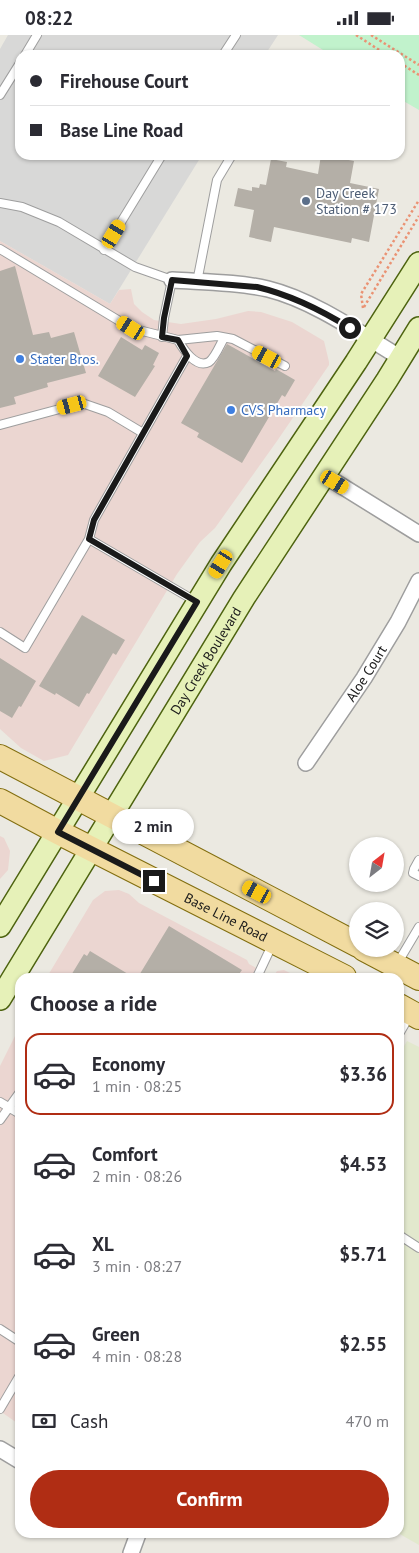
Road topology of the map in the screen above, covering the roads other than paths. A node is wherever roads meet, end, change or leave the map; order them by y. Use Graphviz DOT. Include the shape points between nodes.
graph roads {
  1 [pos="37,35"];
  2 [pos="236,35"];
  3 [pos="28,50"];
  4 [pos="227,50"];
  5 [pos="15,71"];
  6 [pos="0,95"];
  7 [pos="159,160"];
  8 [pos="229,160"];
  9 [pos="0,203"];
  10 [pos="0,249"];
  11 [pos="104,250"];
  12 [pos="419,263"];
  13 [pos="172,280"];
  14 [pos="197,282"];
  15 [pos="419,328"];
  16 [pos="162,337"];
  17 [pos="224,338"];
  18 [pos="178,340"];
  19 [pos="371,340"];
  20 [pos="187,356"];
  21 [pos="401,358"];
  22 [pos="284,366"];
  23 [pos="0,425"];
  24 [pos="144,433"];
  25 [pos="324,475"];
  26 [pos="419,533"];
  27 [pos="89,539"];
  28 [pos="419,581"];
  29 [pos="197,602"];
  30 [pos="0,632"];
  31 [pos="0,757"];
  32 [pos="306,763"];
  33 [pos="78,799"];
  34 [pos="0,801"];
  35 [pos="112,816"];
  36 [pos="58,832"];
  37 [pos="92,849"];
  38 [pos="419,860"];
  39 [pos="419,876"];
  40 [pos="0,926"];
  41 [pos="419,927"];
  42 [pos="349,940"];
  43 [pos="273,943"];
  44 [pos="380,957"];
  45 [pos="396,965"];
  46 [pos="16,973"];
  47 [pos="259,973"];
  48 [pos="336,973"];
  49 [pos="15,975"];
  50 [pos="419,978"];
  51 [pos="0,999"];
  52 [pos="412,1011"];
  53 [pos="404,1025"];
  54 [pos="15,1099"];
  55 [pos="0,1102"];
  56 [pos="9,1107"];
  57 [pos="15,1111"];
  58 [pos="0,1120"];
  59 [pos="404,1238"];
  60 [pos="419,1248"];
  61 [pos="0,1329"];
  62 [pos="15,1339"];
  63 [pos="15,1384"];
  64 [pos="0,1409"];
  65 [pos="0,1449"];
  66 [pos="15,1458"];
  67 [pos="136,1538"];
  68 [pos="131,1553"];
  1 -- 3 [label="lane"];
  2 -- 4 [label="lane"];
  5 -- 6 [label="lane"];
  7 -- 11 [label="lane"];
  8 -- 14 [label="lane" via="217,181"];
  9 -- 11 [label="lane" via="22,207 59,222"];
  10 -- 16 [label="lane" via="131,328"];
  11 -- 13 [label="lane" via="135,267"];
  12 -- 19 [label="main road"];
  13 -- 14 [label="street"];
  13 -- 16 [label="lane"];
  14 -- 19 [label="street" via="257,287 289,296"];
  15 -- 21 [label="main road, Day Creek Boulevard"];
  16 -- 18 [label="lane"];
  17 -- 18 [label="lane"];
  17 -- 20 [label="lane" via="210,361 204,363"];
  17 -- 22 [label="lane" via="233,339"];
  18 -- 20 [label="lane"];
  19 -- 21 [label="street"];
  19 -- 29 [label="main road"];
  20 -- 24 [label="lane"];
  21 -- 25 [label="main road, Day Creek Boulevard"];
  23 -- 24 [label="lane" via="82,403 108,412"];
  24 -- 27 [label="lane" via="94,520"];
  25 -- 26 [label="street"];
  25 -- 35 [label="main road, Day Creek Boulevard" via="244,598"];
  27 -- 29 [label="lane"];
  27 -- 30 [label="lane" via="26,648"];
  28 -- 32 [label="street, Aloe Court" via="373,663"];
  29 -- 33 [label="main road"];
  31 -- 33 [label="main road"];
  33 -- 35 [label="main road"];
  33 -- 36 [label="main road"];
  34 -- 36 [label="main road, Base Line Road"];
  35 -- 37 [label="main road, Day Creek Boulevard"];
  35 -- 42 [label="main road"];
  36 -- 37 [label="main road, Base Line Road"];
  36 -- 40 [label="main road"];
  37 -- 43 [label="main road, Base Line Road"];
  37 -- 46 [label="main road, Day Creek Boulevard"];
  38 -- 39 [label="lane" via="414,869"];
  41 -- 45 [label="lane"];
  43 -- 47 [label="lane"];
  43 -- 48 [label="main road, Base Line Road"];
  44 -- 45 [label="main road"];
  45 -- 50 [label="main road"];
  49 -- 51 [label="main road, Day Creek Boulevard"];
  52 -- 53 [label="lane"];
  54 -- 56 [label="lane"];
  55 -- 56 [label="lane"];
  56 -- 57 [label="lane"];
  56 -- 58 [label="lane"];
  59 -- 60 [label="lane"];
  61 -- 62 [label="lane"];
  63 -- 64 [label="lane"];
  65 -- 66 [label="street"];
  67 -- 68 [label="street"];
}
